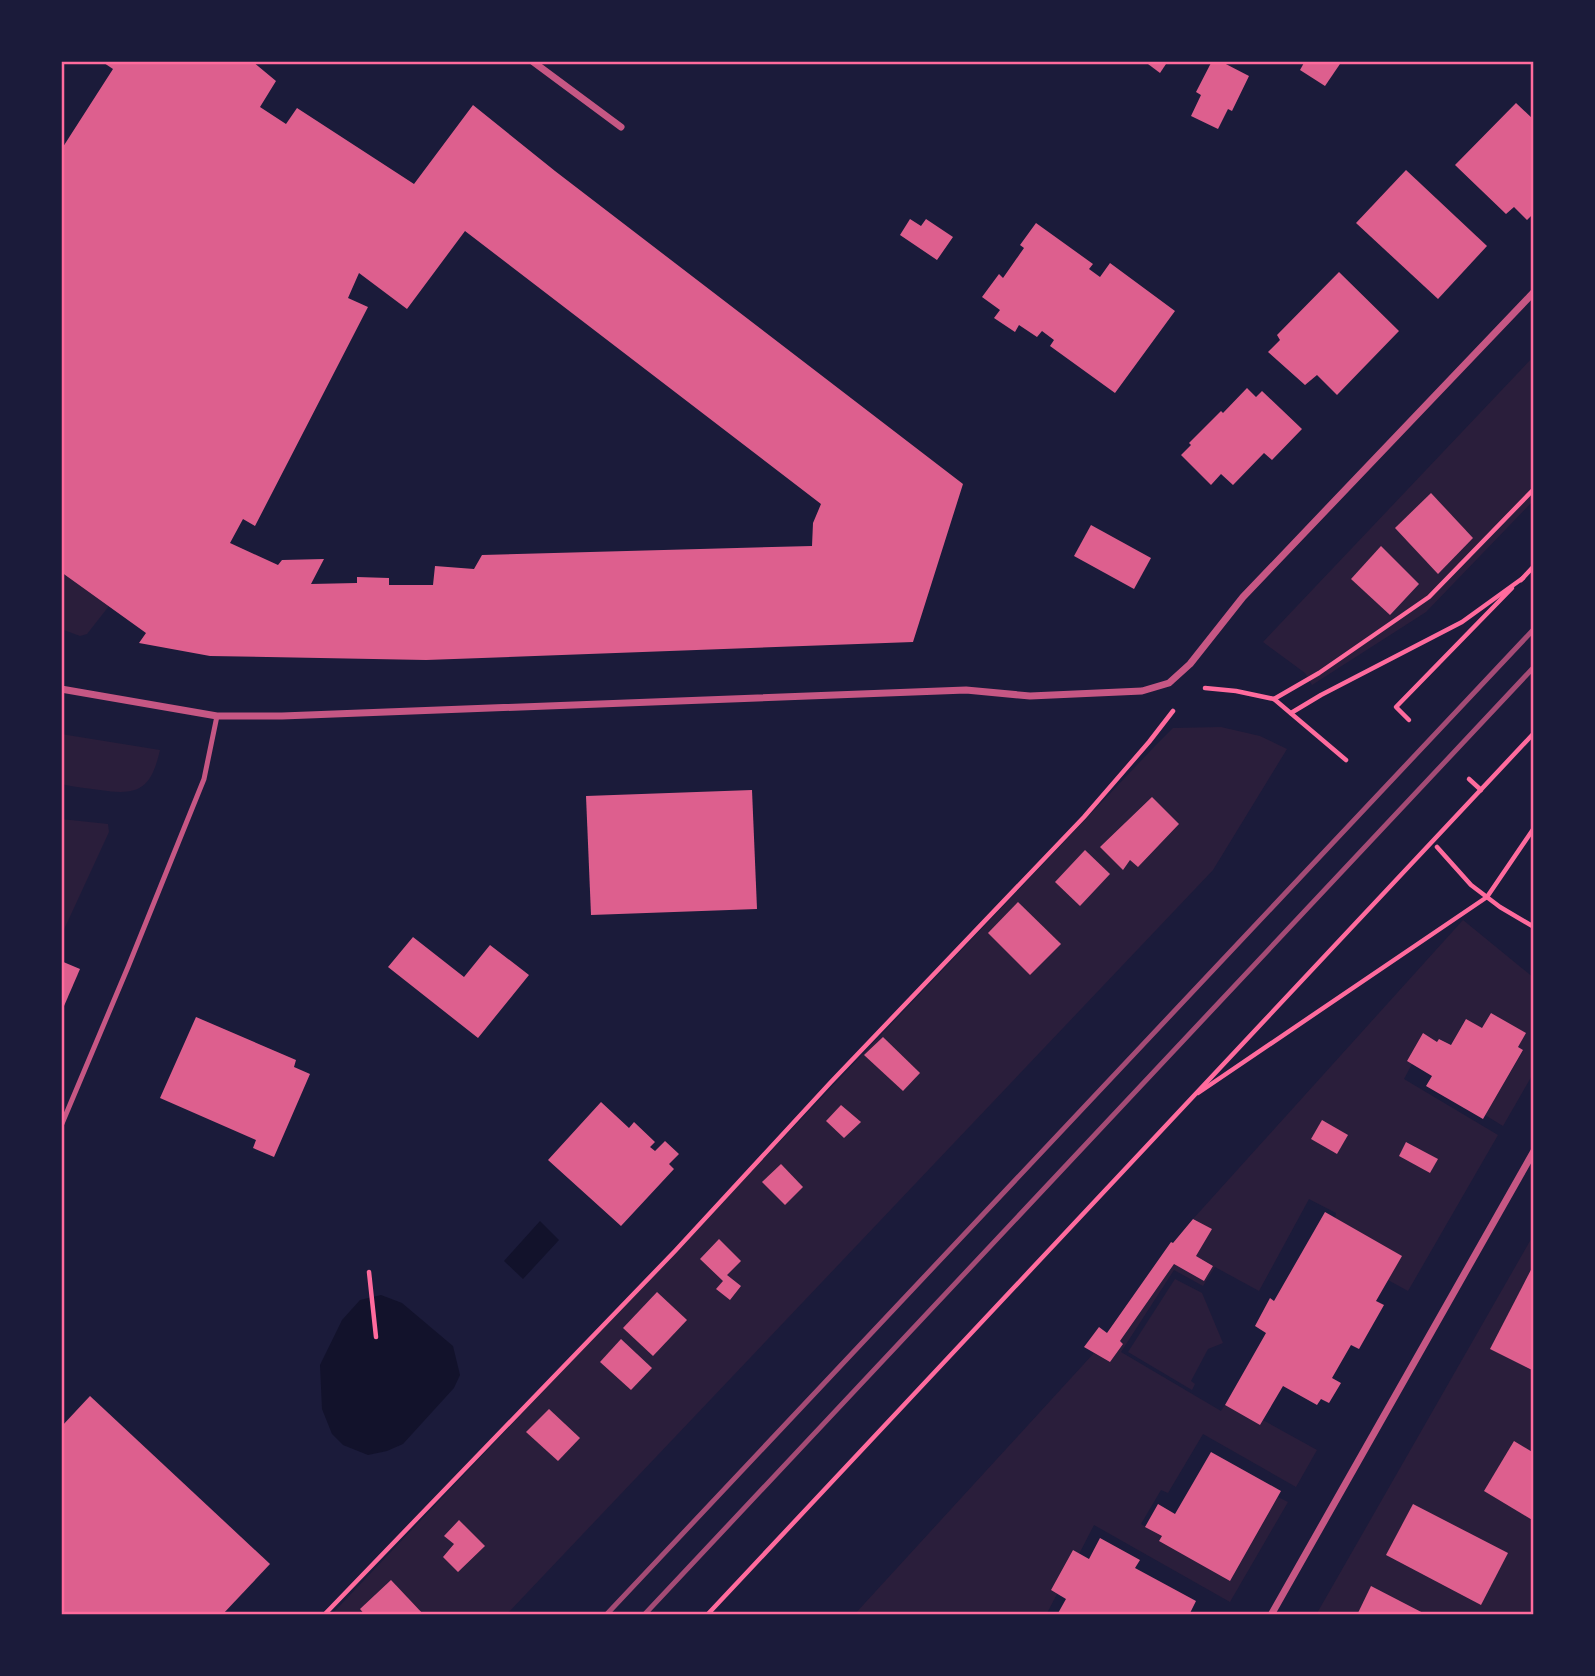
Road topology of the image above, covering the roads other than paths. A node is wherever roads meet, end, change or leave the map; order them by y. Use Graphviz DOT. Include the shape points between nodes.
graph roads {
  1 [pos="533,61"];
  2 [pos="621,127"];
  3 [pos="1534,292"];
  4 [pos="61,689"];
  5 [pos="217,716"];
  6 [pos="61,1126"];
  7 [pos="1534,1151"];
  8 [pos="1271,1615"];
  1 -- 2 [label="street"];
  3 -- 5 [label="street" via="1243,597 1191,664 1169,683 1142,691 1030,696 966,690"];
  4 -- 5 [label="street"];
  5 -- 6 [label="lane" via="204,779"];
  7 -- 8 [label="street"];
}
